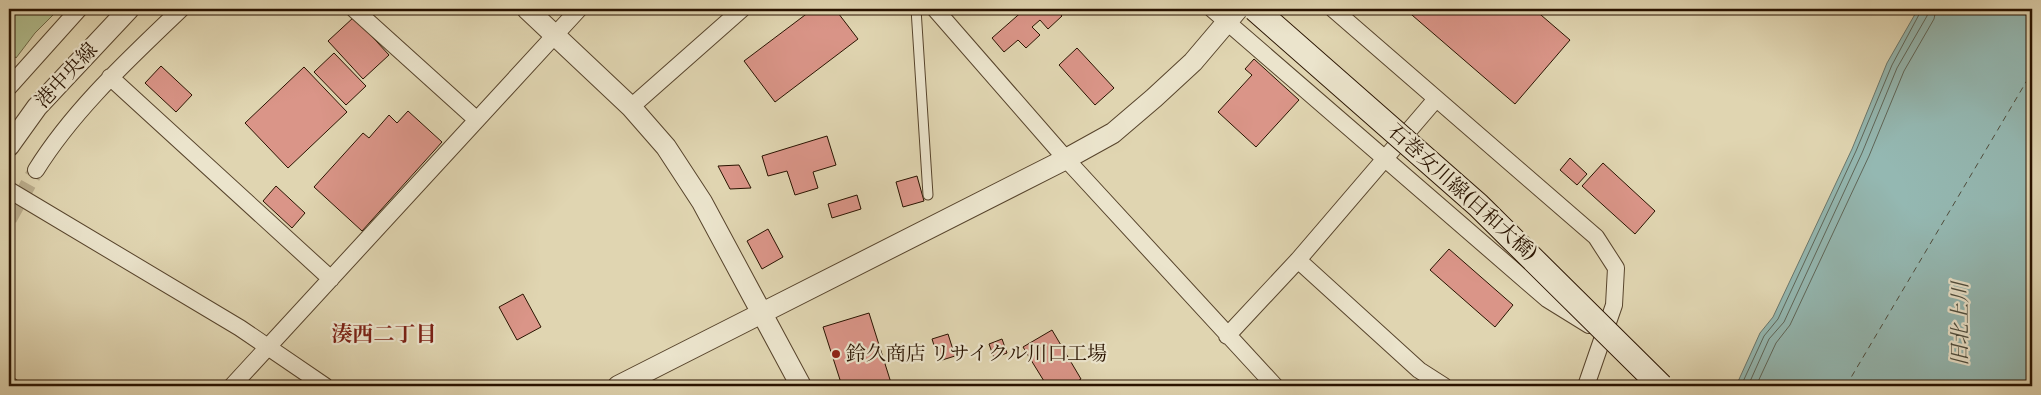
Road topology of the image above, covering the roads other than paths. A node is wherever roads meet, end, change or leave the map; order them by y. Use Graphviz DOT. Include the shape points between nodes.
graph roads {
  1 [pos="79,9"];
  2 [pos="129,9"];
  3 [pos="180,9"];
  4 [pos="354,9"];
  5 [pos="527,9"];
  6 [pos="579,9"];
  7 [pos="742,9"];
  8 [pos="916,9"];
  9 [pos="936,9"];
  10 [pos="1212,9"];
  11 [pos="1255,9"];
  12 [pos="1333,9"];
  13 [pos="1233,16"];
  14 [pos="554,35"];
  15 [pos="110,77"];
  16 [pos="9,87"];
  17 [pos="1436,99"];
  18 [pos="630,107"];
  19 [pos="477,120"];
  20 [pos="9,146"];
  21 [pos="1385,158"];
  22 [pos="1066,159"];
  23 [pos="36,170"];
  24 [pos="9,190"];
  25 [pos="928,195"];
  26 [pos="1298,260"];
  27 [pos="331,279"];
  28 [pos="762,313"];
  29 [pos="1604,334"];
  30 [pos="1227,336"];
  31 [pos="267,348"];
  32 [pos="232,386"];
  33 [pos="325,386"];
  34 [pos="618,386"];
  35 [pos="801,386"];
  36 [pos="1275,386"];
  37 [pos="1444,386"];
  38 [pos="1586,386"];
  39 [pos="1661,386"];
  1 -- 16 [label="street"];
  2 -- 20 [label="street, 港中央線" via="37,107"];
  3 -- 15 [label="street"];
  4 -- 19 [label="street"];
  5 -- 14 [label="street"];
  6 -- 14 [label="street"];
  7 -- 18 [label="street"];
  8 -- 25 [label="lane"];
  9 -- 22 [label="street"];
  10 -- 13 [label="street"];
  11 -- 39 [label="main road, 石巻女川線(日和大橋), bridge" via="1478,205"];
  12 -- 17 [label="street"];
  13 -- 21 [label="street"];
  13 -- 22 [label="street" via="1193,62 1154,98 1113,133"];
  14 -- 18 [label="street"];
  14 -- 19 [label="street"];
  15 -- 23 [label="street" via="53,142"];
  15 -- 27 [label="street"];
  17 -- 21 [label="street"];
  17 -- 29 [label="street" via="1596,237 1616,268 1614,305"];
  18 -- 28 [label="street" via="666,147 697,194"];
  19 -- 27 [label="street"];
  21 -- 26 [label="street"];
  21 -- 29 [label="street" via="1547,299"];
  22 -- 28 [label="street"];
  22 -- 30 [label="street"];
  24 -- 31 [label="street" via="240,328"];
  26 -- 30 [label="street"];
  26 -- 37 [label="street" via="1419,370"];
  27 -- 31 [label="street"];
  28 -- 34 [label="street"];
  28 -- 35 [label="street"];
  29 -- 38 [label="street"];
  30 -- 36 [label="street"];
  31 -- 32 [label="street"];
  31 -- 33 [label="street"];
}
